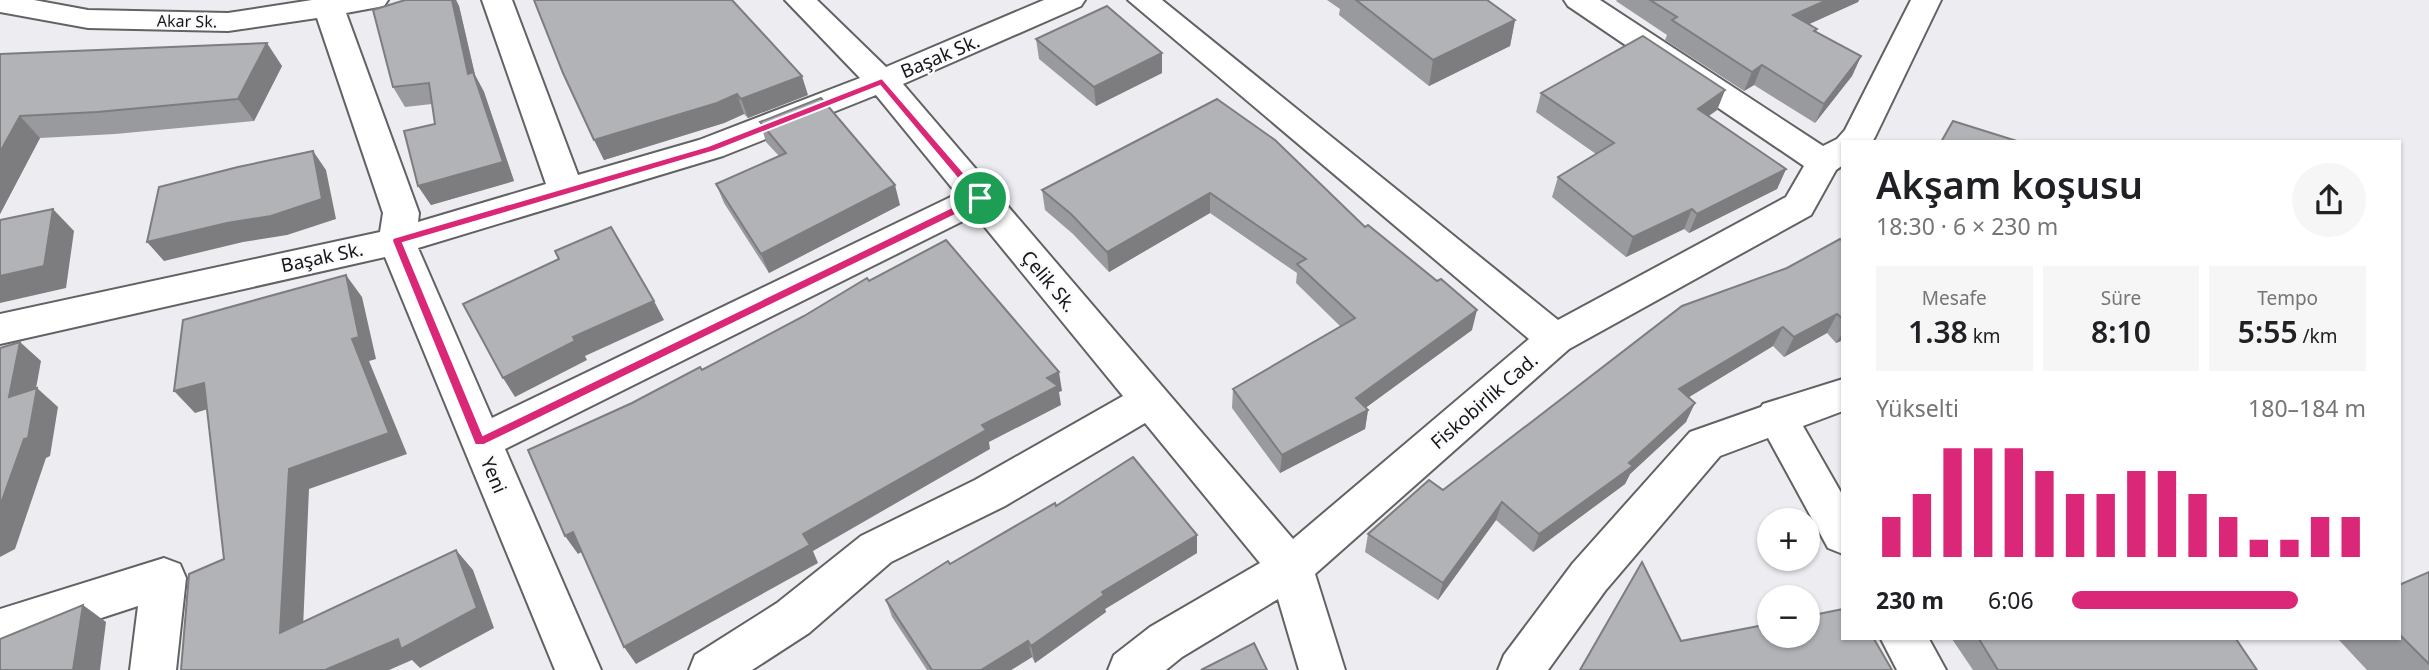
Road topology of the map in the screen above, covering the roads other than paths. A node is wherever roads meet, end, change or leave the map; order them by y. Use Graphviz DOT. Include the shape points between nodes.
graph roads {
  1 [pos="373,0"];
  2 [pos="497,0"];
  3 [pos="800,0"];
  4 [pos="1070,0"];
  5 [pos="1143,0"];
  6 [pos="1579,0"];
  7 [pos="1926,0"];
  8 [pos="0,3"];
  9 [pos="329,4"];
  10 [pos="882,81"];
  11 [pos="1854,140"];
  12 [pos="1840,151"];
  13 [pos="566,191"];
  14 [pos="980,198"];
  15 [pos="397,241"];
  16 [pos="0,329"];
  17 [pos="1555,339"];
  18 [pos="1841,396"];
  19 [pos="1150,401"];
  20 [pos="1777,416"];
  21 [pos="480,442"];
  22 [pos="1841,531"];
  23 [pos="1291,568"];
  24 [pos="0,630"];
  25 [pos="1905,640"];
  26 [pos="153,670"];
  27 [pos="578,670"];
  28 [pos="712,670"];
  29 [pos="1130,670"];
  30 [pos="1322,670"];
  31 [pos="1521,670"];
  32 [pos="1923,670"];
  1 -- 9 [label="street, Akar Sk."];
  2 -- 13 [label="street"];
  3 -- 10 [label="street, Çelik Sk."];
  4 -- 10 [label="street, Başak Sk."];
  5 -- 17 [label="street"];
  6 -- 12 [label="street"];
  7 -- 11 [label="street, Fiskobirlik Cad."];
  8 -- 9 [label="street, Akar Sk." via="88,19 228,22"];
  9 -- 15 [label="street, Yeni" via="401,214"];
  10 -- 13 [label="street, Başak Sk." via="711,148"];
  10 -- 14 [label="street, Çelik Sk."];
  12 -- 17 [label="street, Fiskobirlik Cad." via="1799,206"];
  13 -- 15 [label="street, Başak Sk."];
  14 -- 19 [label="street, Çelik Sk."];
  14 -- 21 [label="street"];
  15 -- 16 [label="street, Başak Sk."];
  15 -- 21 [label="street, Yeni"];
  17 -- 23 [label="street, Fiskobirlik Cad."];
  18 -- 20 [label="street"];
  19 -- 23 [label="street, Çelik Sk."];
  19 -- 28 [label="street" via="990,493 876,549 793,618"];
  20 -- 22 [label="street"];
  20 -- 31 [label="street" via="1704,444 1589,576"];
  21 -- 27 [label="street, Yeni"];
  23 -- 29 [label="street, Fiskobirlik Cad." via="1166,642"];
  23 -- 30 [label="street"];
  24 -- 26 [label="street" via="164,578"];
  25 -- 32 [label="street"];
}
